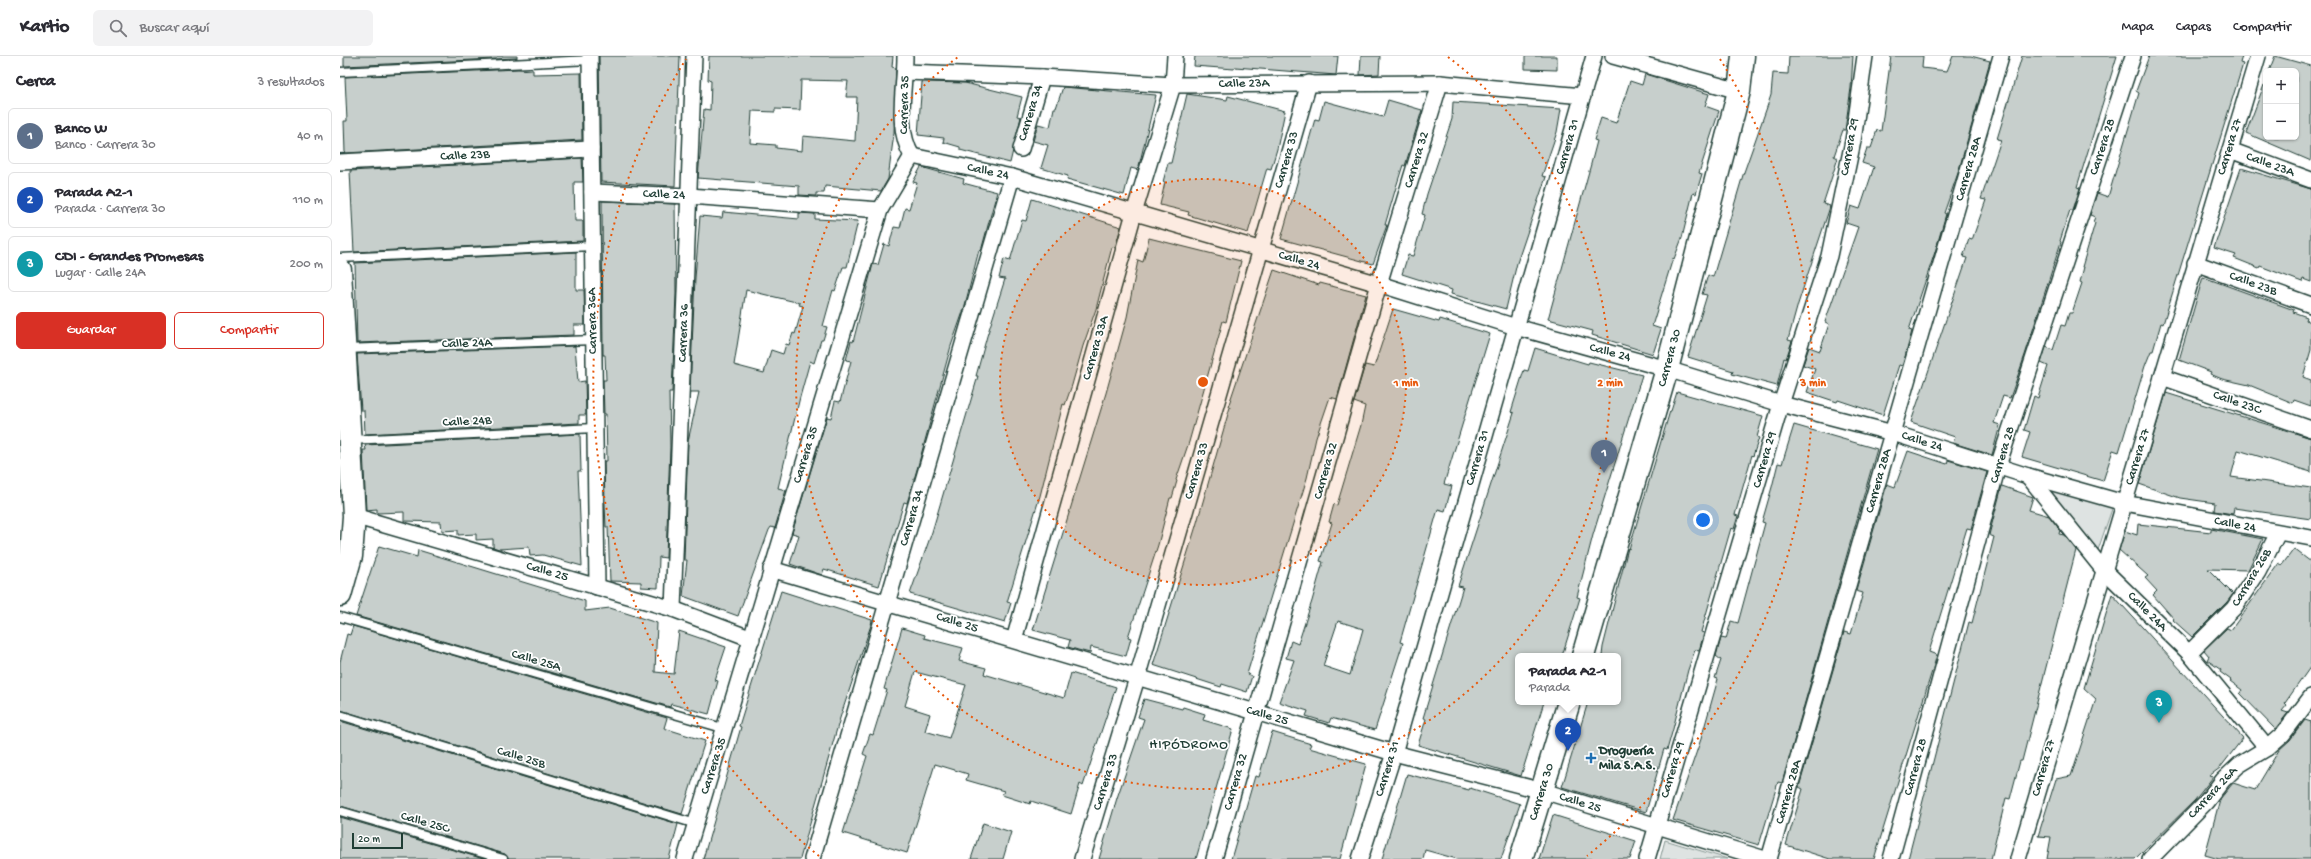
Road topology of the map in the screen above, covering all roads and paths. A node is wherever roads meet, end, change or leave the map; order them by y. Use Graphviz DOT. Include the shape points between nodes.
graph roads {
  1 [pos="694,56"];
  2 [pos="905,56"];
  3 [pos="1175,56"];
  4 [pos="1594,56"];
  5 [pos="1613,56"];
  6 [pos="1743,56"];
  7 [pos="1864,56"];
  8 [pos="2001,56"];
  9 [pos="2133,56"];
  10 [pos="2258,56"];
  11 [pos="590,58"];
  12 [pos="340,72"];
  13 [pos="905,72"];
  14 [pos="1042,76"];
  15 [pos="1309,83"];
  16 [pos="1440,83"];
  17 [pos="1173,85"];
  18 [pos="1739,90"];
  19 [pos="1583,96"];
  20 [pos="591,149"];
  21 [pos="1021,149"];
  22 [pos="2230,150"];
  23 [pos="912,156"];
  24 [pos="340,162"];
  25 [pos="1012,177"];
  26 [pos="2311,180"];
  27 [pos="592,192"];
  28 [pos="689,196"];
  29 [pos="880,210"];
  30 [pos="1134,213"];
  31 [pos="592,246"];
  32 [pos="1262,250"];
  33 [pos="340,258"];
  34 [pos="2195,263"];
  35 [pos="340,270"];
  36 [pos="1379,284"];
  37 [pos="2311,305"];
  38 [pos="1516,327"];
  39 [pos="594,340"];
  40 [pos="342,349"];
  41 [pos="1667,369"];
  42 [pos="2162,377"];
  43 [pos="1781,404"];
  44 [pos="595,428"];
  45 [pos="2311,429"];
  46 [pos="1893,433"];
  47 [pos="345,440"];
  48 [pos="1998,466"];
  49 [pos="2028,476"];
  50 [pos="2124,503"];
  51 [pos="347,514"];
  52 [pos="2278,533"];
  53 [pos="2311,538"];
  54 [pos="2102,568"];
  55 [pos="771,569"];
  56 [pos="597,587"];
  57 [pos="340,595"];
  58 [pos="887,602"];
  59 [pos="673,610"];
  60 [pos="340,617"];
  61 [pos="752,639"];
  62 [pos="1014,640"];
  63 [pos="1584,653"];
  64 [pos="2189,653"];
  65 [pos="1138,678"];
  66 [pos="2311,697"];
  67 [pos="1568,705"];
  68 [pos="2306,712"];
  69 [pos="1256,713"];
  70 [pos="340,715"];
  71 [pos="726,729"];
  72 [pos="2267,748"];
  73 [pos="1394,753"];
  74 [pos="1543,791"];
  75 [pos="340,811"];
  76 [pos="696,824"];
  77 [pos="1656,827"];
  78 [pos="2152,858"];
  79 [pos="503,859"];
  80 [pos="685,859"];
  81 [pos="812,859"];
  82 [pos="1082,859"];
  83 [pos="1214,859"];
  84 [pos="1360,859"];
  85 [pos="1521,859"];
  86 [pos="1647,859"];
  87 [pos="1765,859"];
  88 [pos="1769,859"];
  89 [pos="1891,859"];
  90 [pos="2018,859"];
  1 -- 28 [label="street, Carrera 36"];
  2 -- 13 [label="street, Carrera 35"];
  3 -- 17 [label="street, Carrera 33A"];
  4 -- 19 [label="street, Carrera 31"];
  5 -- 18 [label="street"];
  6 -- 18 [label="street, Carrera 30"];
  7 -- 43 [label="street, Carrera 29" via="1853,141 1828,256"];
  8 -- 46 [label="street, Carrera 28A"];
  9 -- 48 [label="street, Carrera 28"];
  10 -- 22 [label="street, Carrera 27"];
  11 -- 12 [label="lane"];
  11 -- 20 [label="street, Carrera 36A"];
  13 -- 14 [label="street, Calle 23A"];
  13 -- 23 [label="street, Carrera 35" via="902,128 905,143"];
  14 -- 17 [label="street, Calle 23A"];
  14 -- 21 [label="street, Carrera 34"];
  15 -- 16 [label="street, Calle 23A"];
  15 -- 17 [label="street, Calle 23A"];
  15 -- 32 [label="street, Carrera 33"];
  16 -- 19 [label="street, Calle 23A"];
  16 -- 36 [label="street, Carrera 32"];
  17 -- 30 [label="street, Carrera 33A"];
  18 -- 41 [label="street, Carrera 30"];
  19 -- 38 [label="street, Carrera 31"];
  20 -- 24 [label="street, Calle 23B"];
  20 -- 27 [label="street, Carrera 36A"];
  22 -- 26 [label="street, Calle 23A"];
  22 -- 34 [label="street, Carrera 27"];
  23 -- 25 [label="street, Calle 24"];
  23 -- 29 [label="street, Carrera 35"];
  25 -- 30 [label="street, Calle 24"];
  25 -- 58 [label="street, Carrera 34"];
  27 -- 28 [label="street, Calle 24"];
  27 -- 31 [label="street, Carrera 36A"];
  28 -- 29 [label="street, Calle 24"];
  28 -- 59 [label="street, Carrera 36"];
  29 -- 55 [label="street, Carrera 35"];
  30 -- 32 [label="street, Calle 24"];
  30 -- 62 [label="street, Carrera 33A"];
  31 -- 33 [label="lane"];
  31 -- 39 [label="street, Carrera 36A"];
  32 -- 36 [label="street, Calle 24"];
  32 -- 65 [label="street, Carrera 33"];
  34 -- 37 [label="street, Calle 23B"];
  34 -- 42 [label="street, Carrera 27"];
  35 -- 40 [label="street"];
  36 -- 38 [label="street, Calle 24"];
  36 -- 69 [label="street, Carrera 32"];
  38 -- 41 [label="street, Calle 24"];
  38 -- 73 [label="street, Carrera 31"];
  39 -- 40 [label="lane, Calle 24A"];
  39 -- 44 [label="street, Carrera 36A"];
  40 -- 47 [label="street"];
  41 -- 43 [label="street, Calle 24"];
  41 -- 63 [label="street, Carrera 30"];
  42 -- 45 [label="street, Calle 23C"];
  42 -- 50 [label="street, Carrera 27"];
  43 -- 46 [label="street, Calle 24"];
  43 -- 77 [label="street, Carrera 29"];
  44 -- 47 [label="lane, Calle 24B"];
  44 -- 56 [label="street, Carrera 36A"];
  46 -- 48 [label="street, Calle 24"];
  46 -- 88 [label="street, Carrera 28A"];
  47 -- 51 [label="street"];
  48 -- 49 [label="street, Calle 24"];
  48 -- 89 [label="street, Carrera 28"];
  49 -- 50 [label="street, Calle 24"];
  49 -- 54 [label="street, Calle 24A"];
  50 -- 52 [label="street, Calle 24"];
  50 -- 54 [label="street, Carrera 27"];
  51 -- 56 [label="street, Calle 25"];
  51 -- 57 [label="street" via="351,556"];
  52 -- 53 [label="street, Calle 24"];
  52 -- 64 [label="street, Carrera 26B" via="2258,572 2234,608"];
  54 -- 64 [label="street, Calle 24A"];
  54 -- 90 [label="street, Carrera 27"];
  55 -- 58 [label="street, Calle 25"];
  55 -- 61 [label="street, Carrera 35"];
  56 -- 59 [label="street, Calle 25"];
  58 -- 62 [label="street, Calle 25"];
  58 -- 81 [label="street, Carrera 34"];
  59 -- 61 [label="street, Calle 25"];
  60 -- 71 [label="lane, Calle 25A"];
  61 -- 71 [label="street, Carrera 35"];
  62 -- 65 [label="street, Calle 25"];
  64 -- 72 [label="street, Calle 24A"];
  65 -- 69 [label="street, Calle 25"];
  65 -- 82 [label="street, Carrera 33"];
  66 -- 68 [label="street, Carrera 26A"];
  67 -- 74 [label="street, Carrera 30"];
  68 -- 72 [label="street, Carrera 26A"];
  69 -- 73 [label="street, Calle 25"];
  69 -- 83 [label="street, Carrera 32"];
  70 -- 76 [label="lane, Calle 25B"];
  71 -- 76 [label="street, Carrera 35"];
  72 -- 78 [label="street, Carrera 26A" via="2239,765 2222,780 2206,802"];
  73 -- 74 [label="street, Calle 25"];
  73 -- 84 [label="street, Carrera 31"];
  74 -- 77 [label="street, Calle 25"];
  74 -- 85 [label="street, Carrera 30"];
  75 -- 79 [label="lane, Calle 25C"];
  76 -- 80 [label="street, Carrera 35"];
  77 -- 86 [label="street, Carrera 29"];
  77 -- 87 [label="street, Calle 25"];
}
